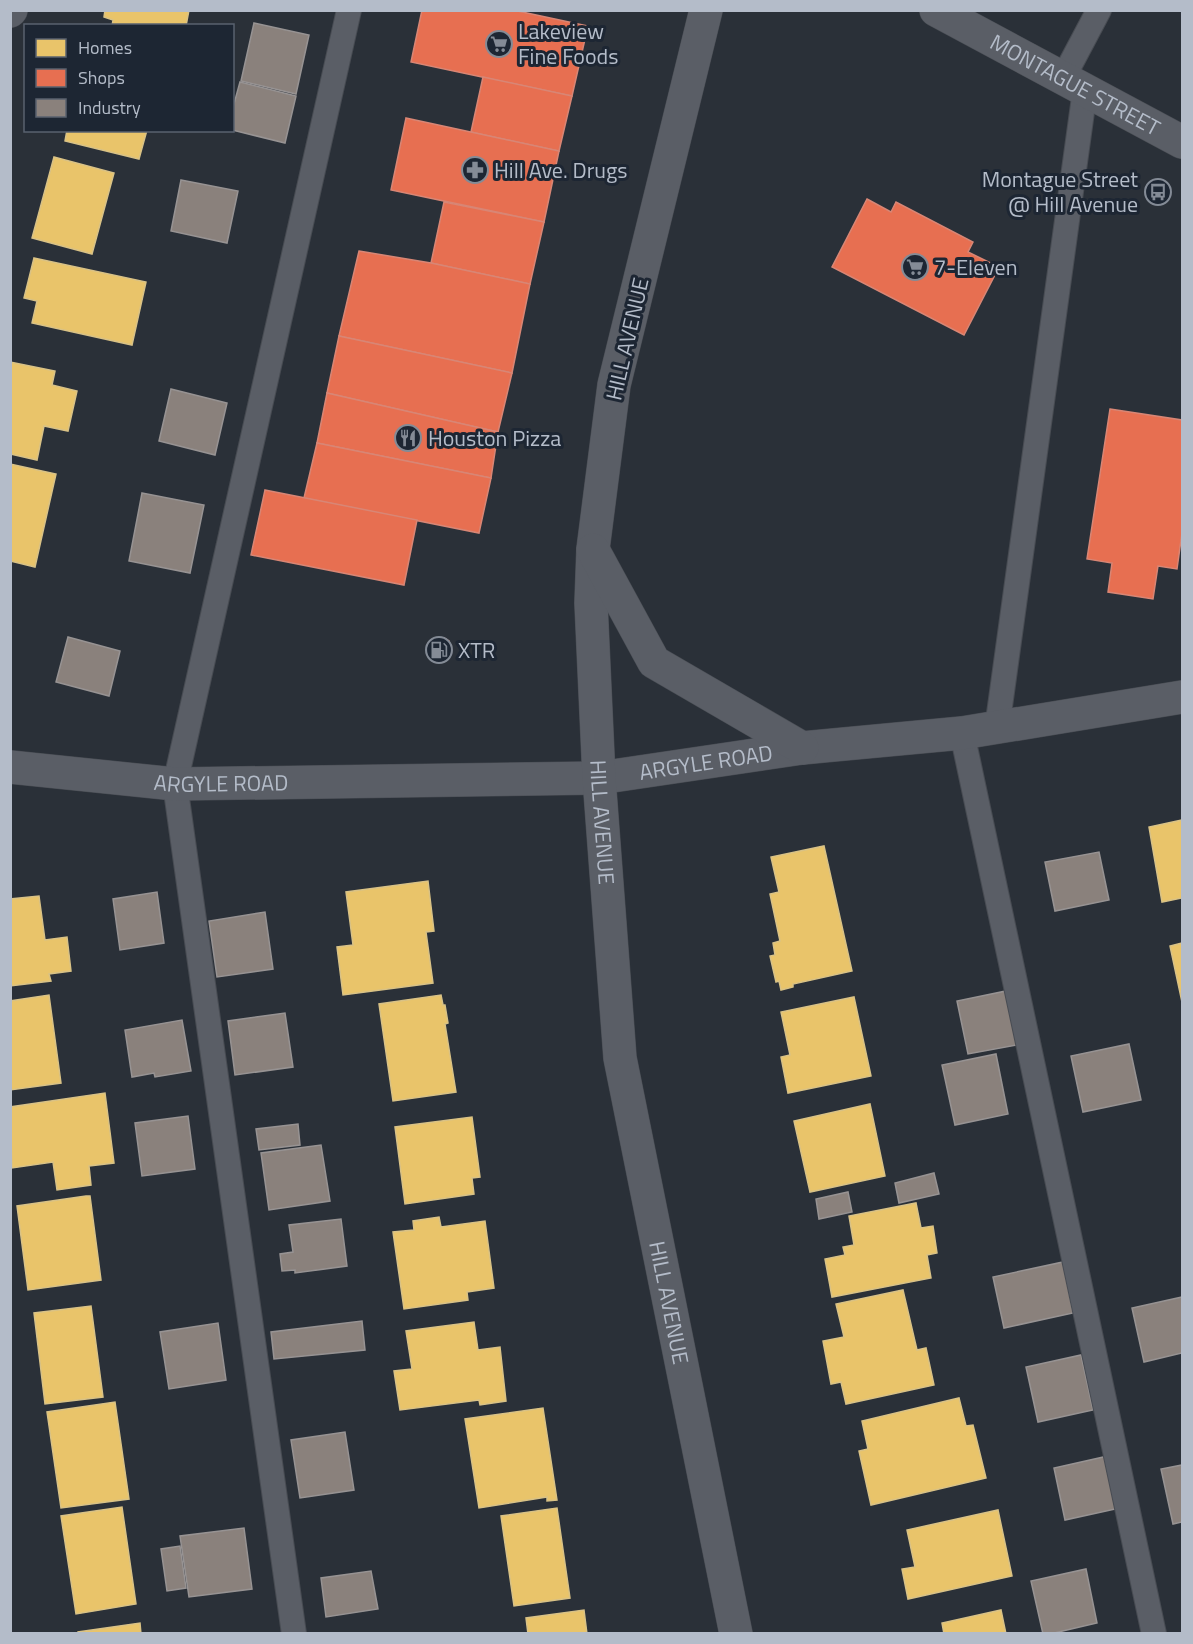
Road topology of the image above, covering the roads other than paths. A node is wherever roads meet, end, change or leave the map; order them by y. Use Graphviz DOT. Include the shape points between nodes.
graph roads {
  1 [pos="349,10"];
  2 [pos="706,10"];
  3 [pos="936,10"];
  4 [pos="1100,10"];
  5 [pos="1074,84"];
  6 [pos="1182,142"];
  7 [pos="593,549"];
  8 [pos="1182,697"];
  9 [pos="997,728"];
  10 [pos="962,734"];
  11 [pos="802,748"];
  12 [pos="10,767"];
  13 [pos="599,778"];
  14 [pos="176,784"];
  15 [pos="294,1634"];
  16 [pos="736,1634"];
  17 [pos="1154,1634"];
  1 -- 14 [label="lane"];
  2 -- 7 [label="street, HILL AVENUE" via="614,385"];
  3 -- 5 [label="street, MONTAGUE STREET"];
  4 -- 5 [label="lane"];
  5 -- 6 [label="street, MONTAGUE STREET"];
  5 -- 9 [label="lane"];
  7 -- 11 [label="street" via="654,662"];
  7 -- 13 [label="street, HILL AVENUE" via="591,603"];
  8 -- 9 [label="street, ARGYLE ROAD"];
  9 -- 10 [label="street, ARGYLE ROAD"];
  10 -- 11 [label="street, ARGYLE ROAD"];
  10 -- 17 [label="lane"];
  11 -- 13 [label="street, ARGYLE ROAD"];
  12 -- 14 [label="street, ARGYLE ROAD"];
  13 -- 14 [label="street, ARGYLE ROAD"];
  13 -- 16 [label="street, HILL AVENUE" via="620,1058"];
  14 -- 15 [label="lane"];
}
